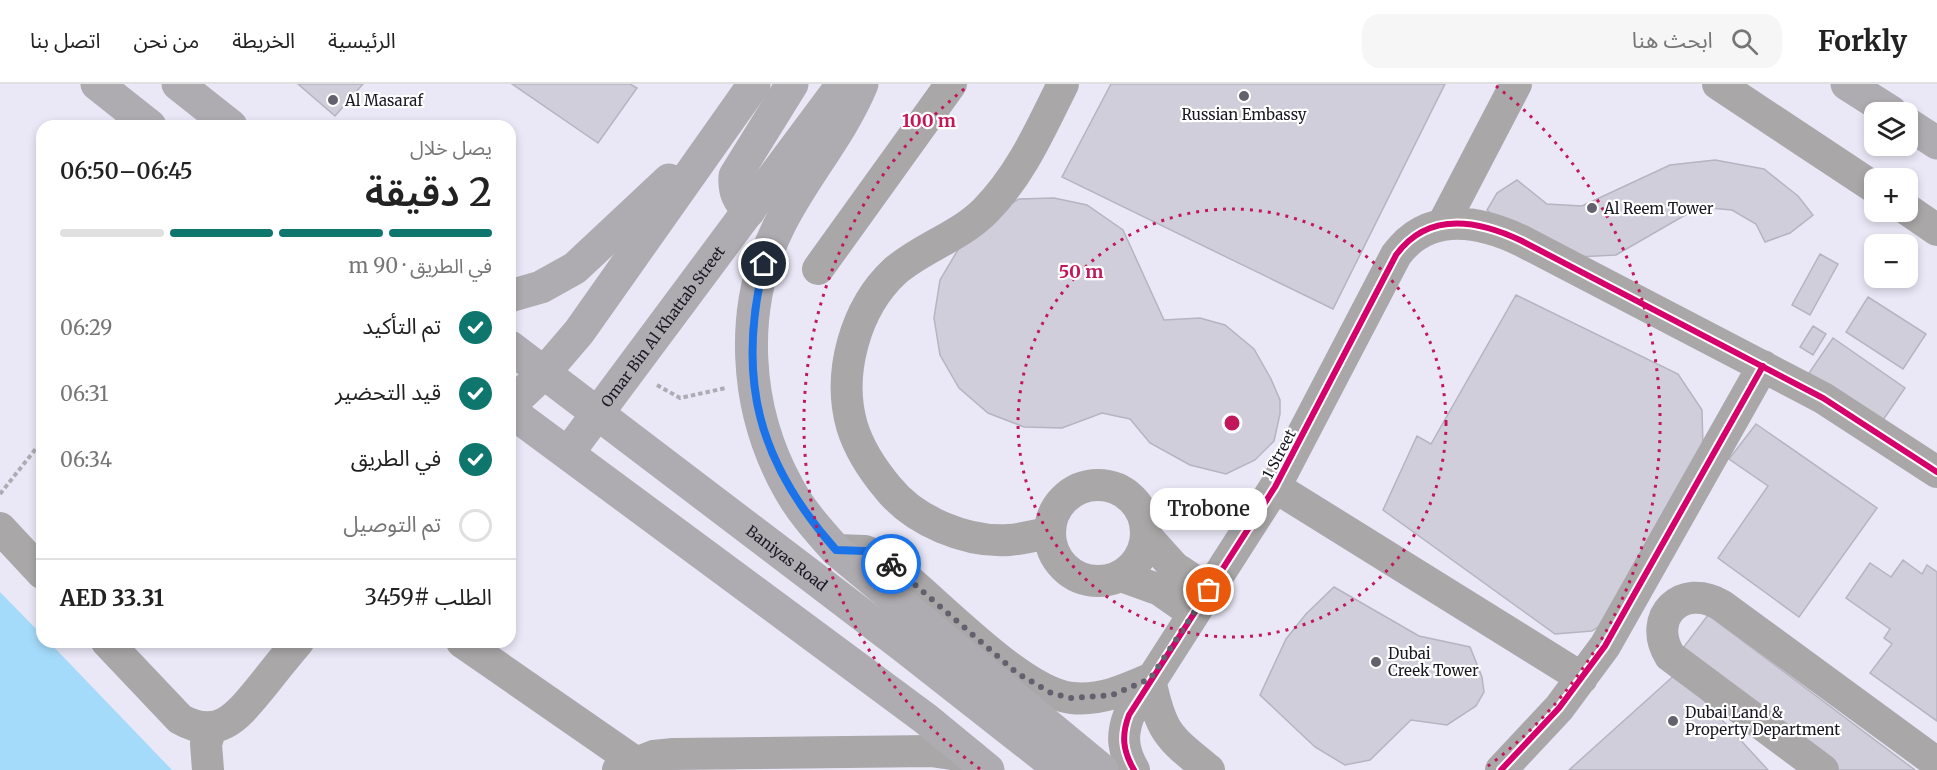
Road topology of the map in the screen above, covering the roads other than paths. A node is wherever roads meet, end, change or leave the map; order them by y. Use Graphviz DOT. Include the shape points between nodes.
graph roads {
  1 [pos="97,84"];
  2 [pos="178,84"];
  3 [pos="754,84"];
  4 [pos="792,84"];
  5 [pos="843,84"];
  6 [pos="862,84"];
  7 [pos="951,84"];
  8 [pos="1063,84"];
  9 [pos="1847,84"];
  10 [pos="1515,85"];
  11 [pos="1721,85"];
  12 [pos="1875,102"];
  13 [pos="142,120"];
  14 [pos="223,120"];
  15 [pos="723,130"];
  16 [pos="1918,131"];
  17 [pos="1937,143"];
  18 [pos="1864,181"];
  19 [pos="749,211"];
  20 [pos="1918,217"];
  21 [pos="1443,224"];
  22 [pos="1937,230"];
  23 [pos="818,269"];
  24 [pos="516,294"];
  25 [pos="516,353"];
  26 [pos="1763,366"];
  27 [pos="543,374"];
  28 [pos="516,399"];
  29 [pos="516,415"];
  30 [pos="596,415"];
  31 [pos="568,453"];
  32 [pos="1937,472"];
  33 [pos="1275,487"];
  34 [pos="0,528"];
  35 [pos="1049,533"];
  36 [pos="1147,537"];
  37 [pos="836,550"];
  38 [pos="36,567"];
  39 [pos="1121,576"];
  40 [pos="1201,602"];
  41 [pos="113,648"];
  42 [pos="293,648"];
  43 [pos="470,648"];
  44 [pos="1582,678"];
  45 [pos="1150,679"];
  46 [pos="211,728"];
  47 [pos="738,753"];
  48 [pos="1937,763"];
  49 [pos="980,764"];
  50 [pos="627,766"];
  51 [pos="208,770"];
  52 [pos="855,770"];
  53 [pos="1061,770"];
  54 [pos="1102,770"];
  55 [pos="1134,770"];
  56 [pos="1209,770"];
  57 [pos="1500,770"];
  58 [pos="1823,770"];
  1 -- 13 [label="main road"];
  2 -- 14 [label="main road"];
  3 -- 15 [label="main road"];
  4 -- 19 [label="main road" via="735,176 739,202"];
  5 -- 19 [label="main road, Omar Bin Al Khattab Street"];
  6 -- 37 [label="main road" via="778,227 761,273 751,342 753,382 772,455 810,521"];
  7 -- 23 [label="street"];
  8 -- 35 [label="street" via="1024,160 985,211 961,232 928,248 894,272 868,304 852,342 846,384 852,425 868,463 894,495 927,520 966,535 1007,540"];
  9 -- 12 [label="main road"];
  10 -- 21 [label="street"];
  11 -- 18 [label="street"];
  15 -- 24 [label="main road" via="575,268 541,287"];
  15 -- 27 [label="main road" via="579,332"];
  16 -- 17 [label="main road"];
  19 -- 30 [label="main road, Omar Bin Al Khattab Street"];
  20 -- 22 [label="street"];
  21 -- 26 [label="street" via="1504,232"];
  21 -- 33 [label="street, 1 Street" via="1416,234 1396,255"];
  25 -- 27 [label="main road, Baniyas Road"];
  26 -- 32 [label="street" via="1823,398"];
  26 -- 44 [label="street" via="1605,646"];
  27 -- 28 [label="main road"];
  27 -- 30 [label="main road, Baniyas Road"];
  29 -- 31 [label="main road"];
  30 -- 31 [label="main road, Omar Bin Al Khattab Street"];
  30 -- 53 [label="main road, Baniyas Road"];
  31 -- 49 [label="main road" via="917,712"];
  33 -- 40 [label="street, 1 Street"];
  33 -- 44 [label="street"];
  34 -- 38 [label="street"];
  35 -- 36 [label="street" via="1055,511 1070,493 1100,484 1116,487 1140,507"];
  35 -- 39 [label="street" via="1060,564 1073,574 1089,581"];
  36 -- 39 [label="street" via="1143,553"];
  36 -- 40 [label="street"];
  37 -- 45 [label="street" via="858,550 879,556 1017,673 1051,693 1091,699"];
  37 -- 54 [label="main road"];
  39 -- 40 [label="street"];
  40 -- 45 [label="street, 1 Street"];
  41 -- 46 [label="street" via="180,719"];
  42 -- 46 [label="street" via="241,711"];
  43 -- 50 [label="street"];
  44 -- 57 [label="street"];
  45 -- 55 [label="street, 1 Street" via="1123,729 1123,744"];
  45 -- 56 [label="street" via="1163,728"];
  46 -- 51 [label="street" via="206,744"];
  47 -- 49 [label="street" via="932,751"];
  47 -- 50 [label="street" via="673,754"];
  47 -- 52 [label="street"];
  48 -- 58 [label="street" via="1716,602 1699,596 1676,603 1668,611 1661,634 1670,656"];
}
